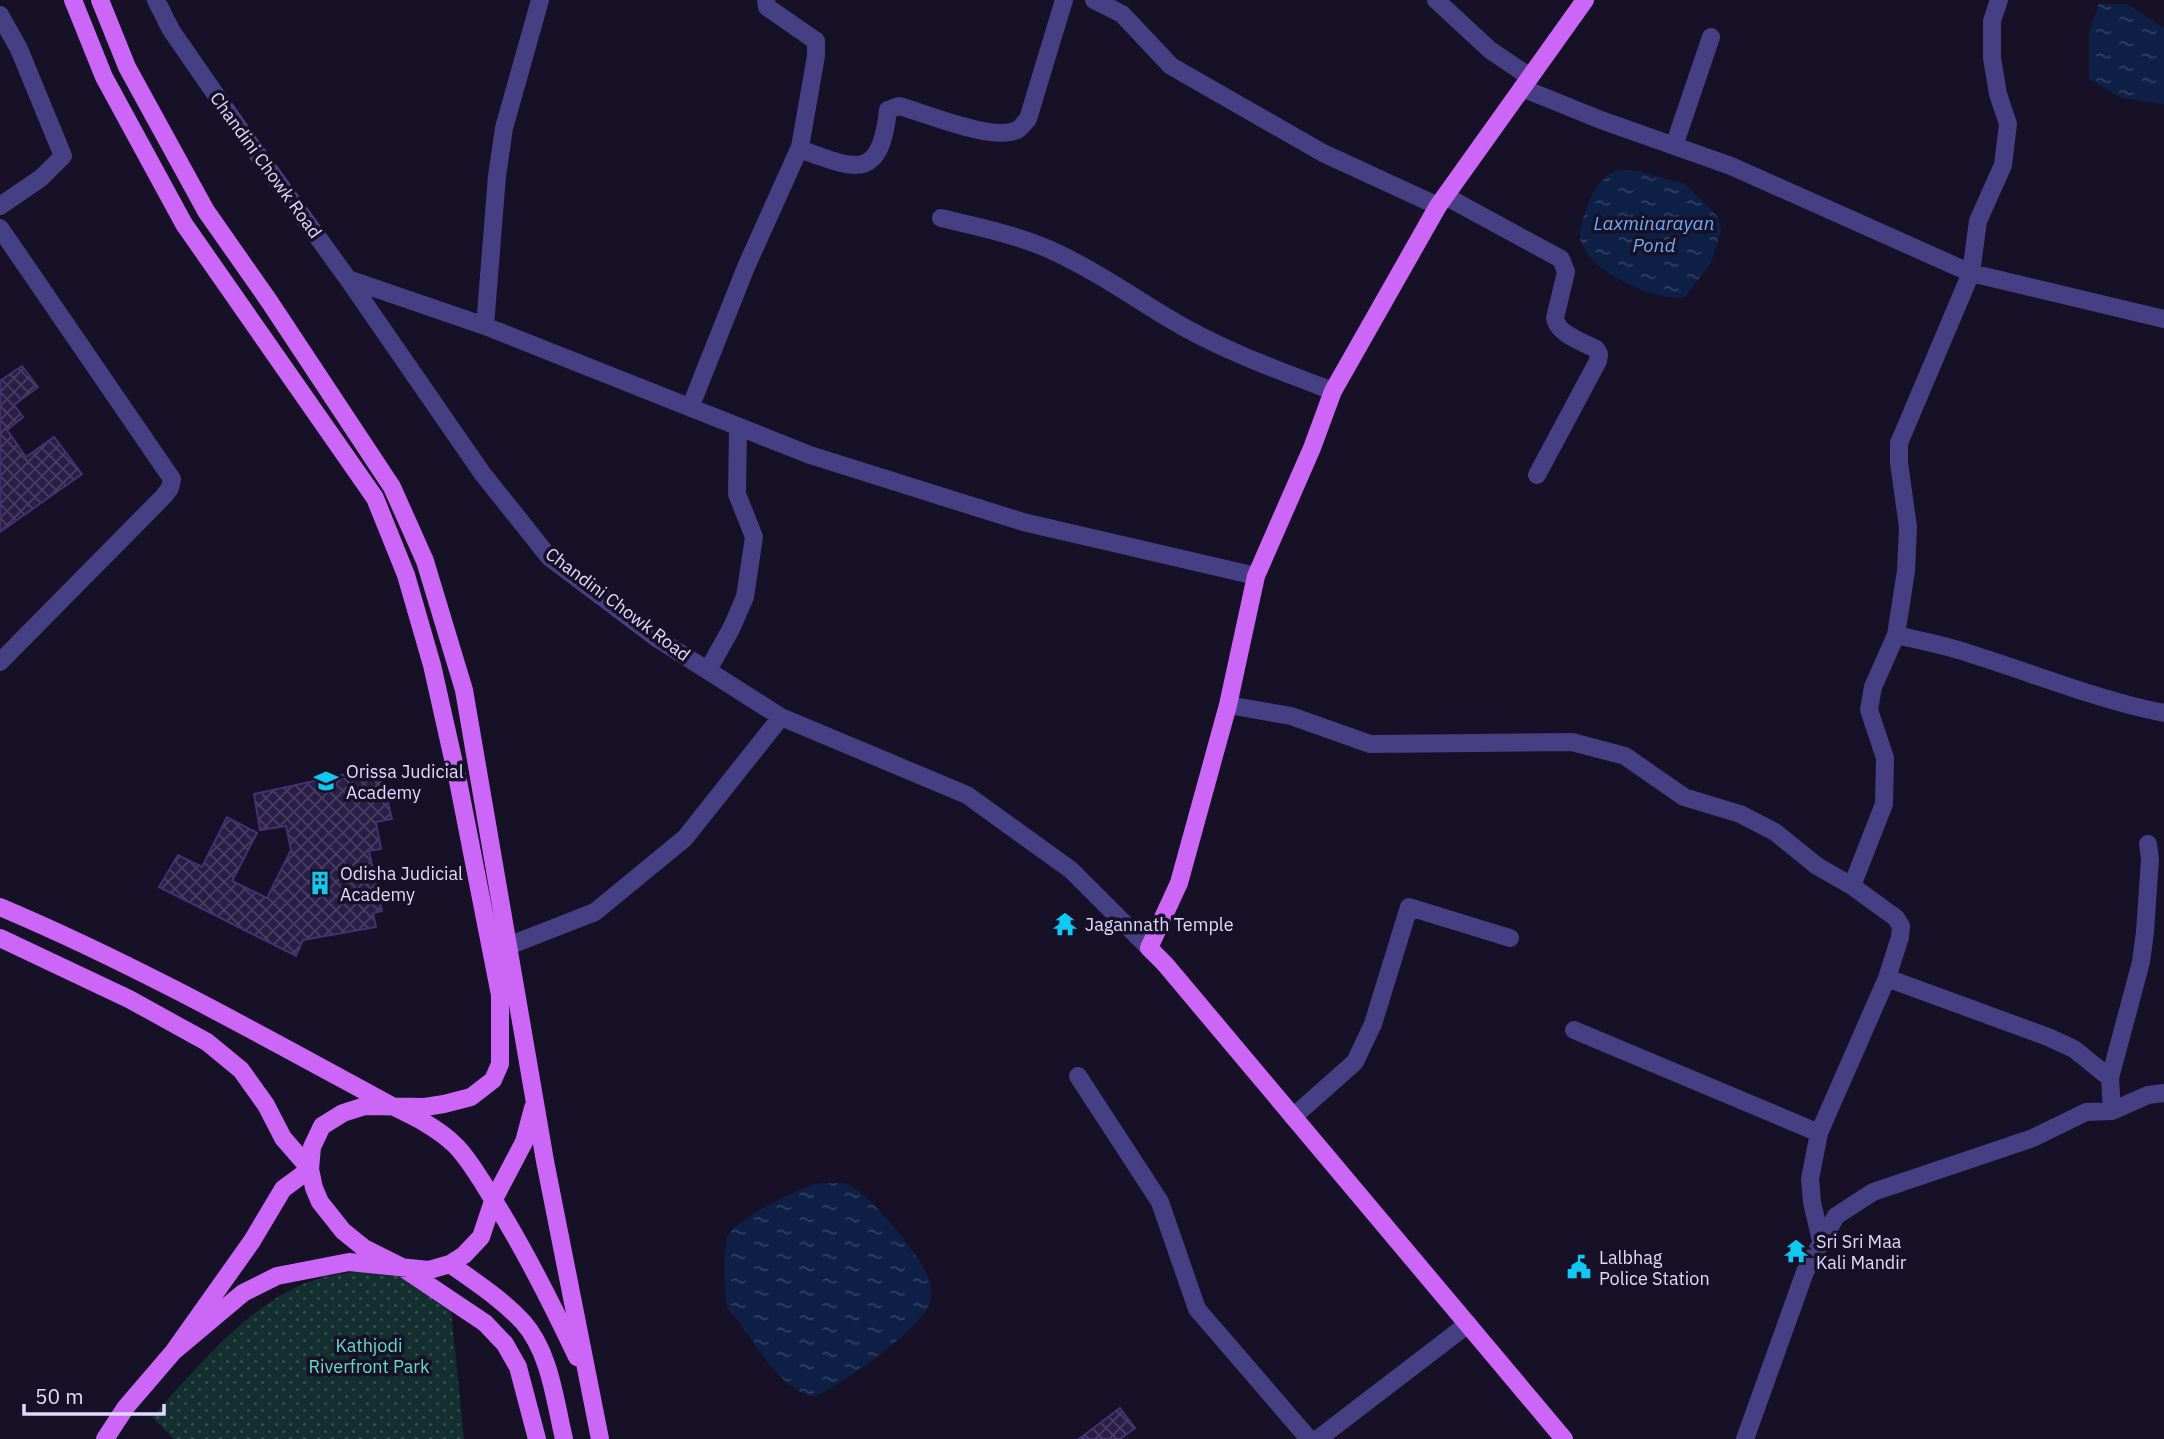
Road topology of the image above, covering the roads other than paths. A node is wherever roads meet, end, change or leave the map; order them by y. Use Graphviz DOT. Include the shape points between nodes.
graph roads {
  1 [pos="73,0"];
  2 [pos="100,0"];
  3 [pos="156,0"];
  4 [pos="541,0"];
  5 [pos="766,0"];
  6 [pos="1064,0"];
  7 [pos="1094,0"];
  8 [pos="1436,0"];
  9 [pos="1585,0"];
  10 [pos="1999,0"];
  11 [pos="0,15"];
  12 [pos="1711,37"];
  13 [pos="1526,83"];
  14 [pos="1674,146"];
  15 [pos="799,149"];
  16 [pos="1441,201"];
  17 [pos="0,206"];
  18 [pos="941,218"];
  19 [pos="0,228"];
  20 [pos="1971,274"];
  21 [pos="348,279"];
  22 [pos="2164,319"];
  23 [pos="485,326"];
  24 [pos="1333,391"];
  25 [pos="690,408"];
  26 [pos="738,427"];
  27 [pos="1537,475"];
  28 [pos="1256,576"];
  29 [pos="1896,635"];
  30 [pos="0,662"];
  31 [pos="708,670"];
  32 [pos="1228,705"];
  33 [pos="2164,713"];
  34 [pos="781,717"];
  35 [pos="2148,844"];
  36 [pos="1852,886"];
  37 [pos="0,907"];
  38 [pos="1510,938"];
  39 [pos="0,939"];
  40 [pos="508,946"];
  41 [pos="1149,948"];
  42 [pos="1887,978"];
  43 [pos="1574,1030"];
  44 [pos="1078,1076"];
  45 [pos="2110,1078"];
  46 [pos="2164,1093"];
  47 [pos="535,1101"];
  48 [pos="392,1106"];
  49 [pos="2112,1111"];
  50 [pos="1293,1117"];
  51 [pos="1819,1133"];
  52 [pos="310,1169"];
  53 [pos="494,1201"];
  54 [pos="1821,1241"];
  55 [pos="450,1264"];
  56 [pos="400,1266"];
  57 [pos="1468,1324"];
  58 [pos="174,1351"];
  59 [pos="589,1385"];
  60 [pos="105,1439"];
  61 [pos="537,1439"];
  62 [pos="564,1439"];
  63 [pos="600,1439"];
  64 [pos="1308,1439"];
  65 [pos="1318,1439"];
  66 [pos="1564,1439"];
  67 [pos="1745,1439"];
  1 -- 48 [label="main road" via="104,78 184,224 375,498 405,575 432,665 500,995 500,1064 493,1080 471,1097 434,1106"];
  2 -- 40 [label="main road" via="127,67 206,211 392,487 425,561 464,690"];
  3 -- 21 [label="street, Chandini Chowk Road" via="171,30"];
  4 -- 23 [label="street" via="504,128"];
  5 -- 15 [label="street" via="767,7 816,41"];
  6 -- 15 [label="street" via="1028,118 1018,130 1006,133 956,126 899,106 888,110 886,134 877,155 865,165 849,166"];
  7 -- 16 [label="street" via="1122,14 1171,66 1323,153"];
  8 -- 13 [label="street"];
  9 -- 13 [label="main road"];
  10 -- 20 [label="street" via="1992,21 1992,58 2008,124 2003,165 1978,221"];
  11 -- 17 [label="street" via="64,156"];
  12 -- 14 [label="street"];
  13 -- 14 [label="street" via="1601,120"];
  13 -- 16 [label="main road"];
  14 -- 20 [label="street" via="1731,166"];
  15 -- 25 [label="street"];
  16 -- 24 [label="main road"];
  16 -- 27 [label="street" via="1561,258 1566,272 1556,324 1599,354"];
  18 -- 24 [label="street" via="1052,250 1241,356"];
  19 -- 30 [label="street" via="172,479 164,496"];
  20 -- 22 [label="street"];
  20 -- 29 [label="street" via="1899,443 1908,527"];
  21 -- 23 [label="street"];
  21 -- 31 [label="street, Chandini Chowk Road" via="482,473 549,557"];
  23 -- 25 [label="street"];
  24 -- 28 [label="main road"];
  25 -- 26 [label="street"];
  26 -- 28 [label="street" via="810,455 1023,522"];
  26 -- 31 [label="street" via="737,494 754,537 745,597"];
  28 -- 32 [label="main road"];
  29 -- 33 [label="street" via="1971,653 2095,696"];
  29 -- 36 [label="street" via="1872,687 1869,710 1885,758 1884,804"];
  31 -- 34 [label="street, Chandini Chowk Road"];
  32 -- 36 [label="street" via="1291,716 1370,744 1572,742 1625,756 1684,797 1740,814 1775,832 1817,866"];
  32 -- 41 [label="main road" via="1179,883"];
  34 -- 40 [label="street" via="685,838 595,912"];
  34 -- 41 [label="street, Chandini Chowk Road" via="967,795 1071,870"];
  35 -- 45 [label="street" via="2141,962"];
  36 -- 42 [label="street" via="1901,926"];
  37 -- 48 [label="main road" via="81,942"];
  38 -- 50 [label="street" via="1409,907 1373,1024 1356,1062"];
  39 -- 52 [label="main road" via="207,1042 241,1070 283,1138"];
  40 -- 47 [label="main road"];
  41 -- 50 [label="main road"];
  42 -- 45 [label="street" via="2074,1049"];
  42 -- 51 [label="street"];
  43 -- 51 [label="street"];
  44 -- 64 [label="street" via="1160,1202 1198,1309"];
  45 -- 49 [label="street"];
  46 -- 49 [label="street"];
  47 -- 53 [label="main road" via="524,1142"];
  47 -- 59 [label="main road"];
  48 -- 52 [label="main road" via="365,1106 322,1126 312,1147"];
  48 -- 53 [label="main road" via="421,1120 454,1145"];
  49 -- 54 [label="street" via="2086,1112 2033,1138 1873,1192 1836,1216"];
  50 -- 57 [label="main road"];
  51 -- 54 [label="street" via="1810,1179"];
  52 -- 56 [label="main road" via="320,1202 343,1231"];
  52 -- 58 [label="main road" via="283,1189"];
  53 -- 55 [label="main road" via="481,1237"];
  53 -- 59 [label="main road" via="551,1301"];
  54 -- 67 [label="street" via="1805,1272"];
  55 -- 56 [label="main road" via="429,1270"];
  55 -- 62 [label="main road" via="492,1293 524,1323 542,1353"];
  56 -- 58 [label="main road" via="349,1262 277,1276 243,1293"];
  56 -- 61 [label="main road" via="485,1324 505,1344 518,1367"];
  57 -- 65 [label="street"];
  57 -- 66 [label="main road"];
  58 -- 60 [label="main road"];
  59 -- 63 [label="main road"];
}
